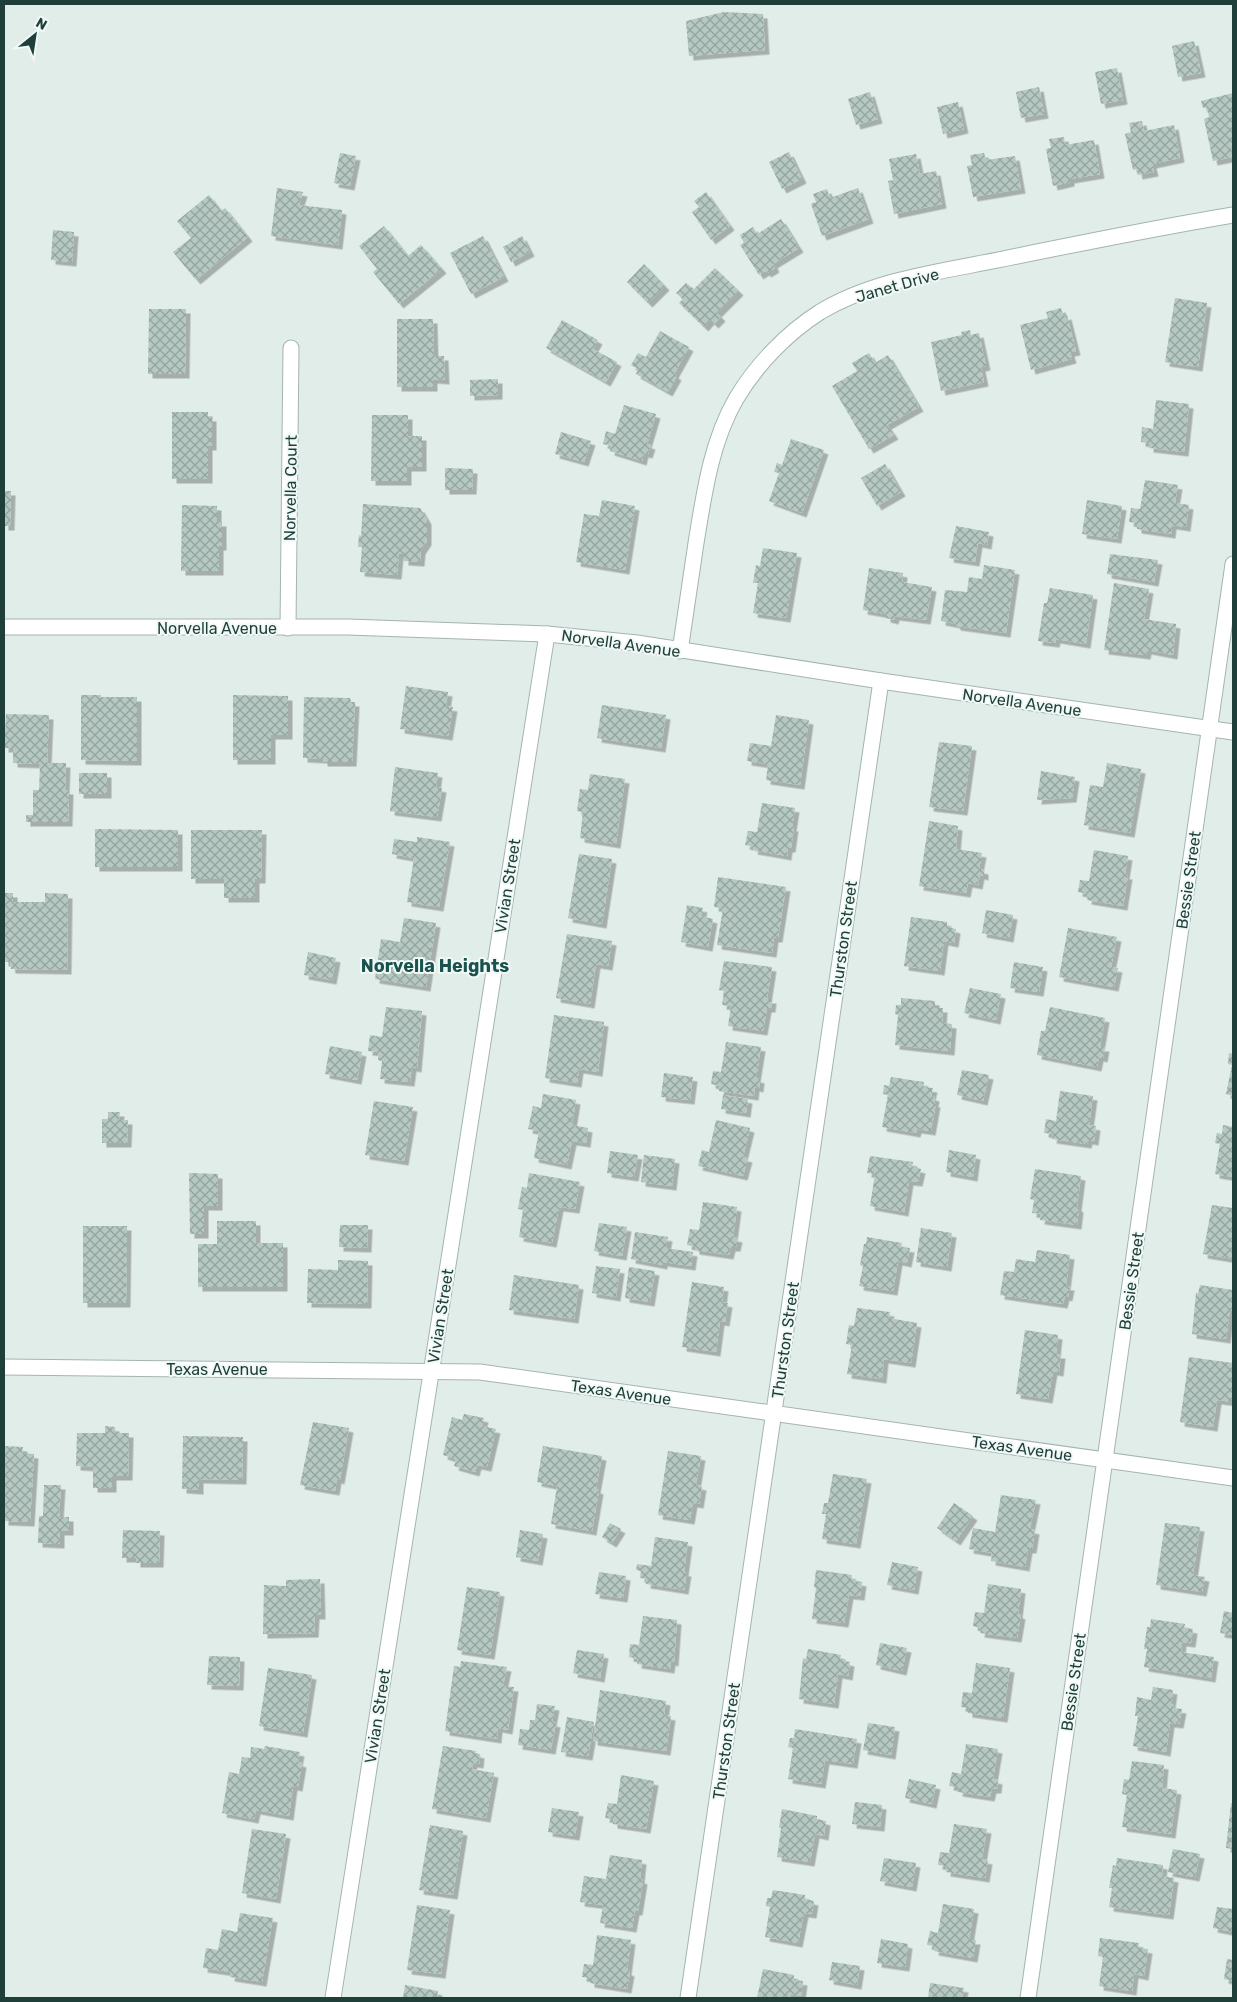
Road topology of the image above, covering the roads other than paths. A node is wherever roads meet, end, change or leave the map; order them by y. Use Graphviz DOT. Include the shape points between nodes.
graph roads {
  1 [pos="1233,215"];
  2 [pos="292,348"];
  3 [pos="1233,564"];
  4 [pos="4,628"];
  5 [pos="288,628"];
  6 [pos="547,634"];
  7 [pos="680,651"];
  8 [pos="881,682"];
  9 [pos="1210,729"];
  10 [pos="1233,732"];
  11 [pos="4,1367"];
  12 [pos="432,1371"];
  13 [pos="774,1413"];
  14 [pos="1105,1460"];
  15 [pos="1233,1478"];
  16 [pos="333,1998"];
  17 [pos="688,1998"];
  18 [pos="1028,1998"];
  1 -- 7 [label="street, Janet Drive" via="902,280 852,296 821,312 787,337 754,372 736,400 719,438 705,490"];
  2 -- 5 [label="street, Norvella Court"];
  3 -- 9 [label="street, Bessie Street"];
  4 -- 5 [label="street, Norvella Avenue"];
  5 -- 6 [label="street, Norvella Avenue"];
  6 -- 7 [label="street, Norvella Avenue"];
  6 -- 12 [label="street, Vivian Street"];
  7 -- 8 [label="street, Norvella Avenue"];
  8 -- 9 [label="street, Norvella Avenue"];
  8 -- 13 [label="street, Thurston Street"];
  9 -- 10 [label="street, Norvella Avenue"];
  9 -- 14 [label="street, Bessie Street"];
  11 -- 12 [label="street, Texas Avenue"];
  12 -- 13 [label="street, Texas Avenue" via="480,1372"];
  12 -- 16 [label="street, Vivian Street"];
  13 -- 14 [label="street, Texas Avenue"];
  13 -- 17 [label="street, Thurston Street"];
  14 -- 15 [label="street, Texas Avenue"];
  14 -- 18 [label="street, Bessie Street"];
}
